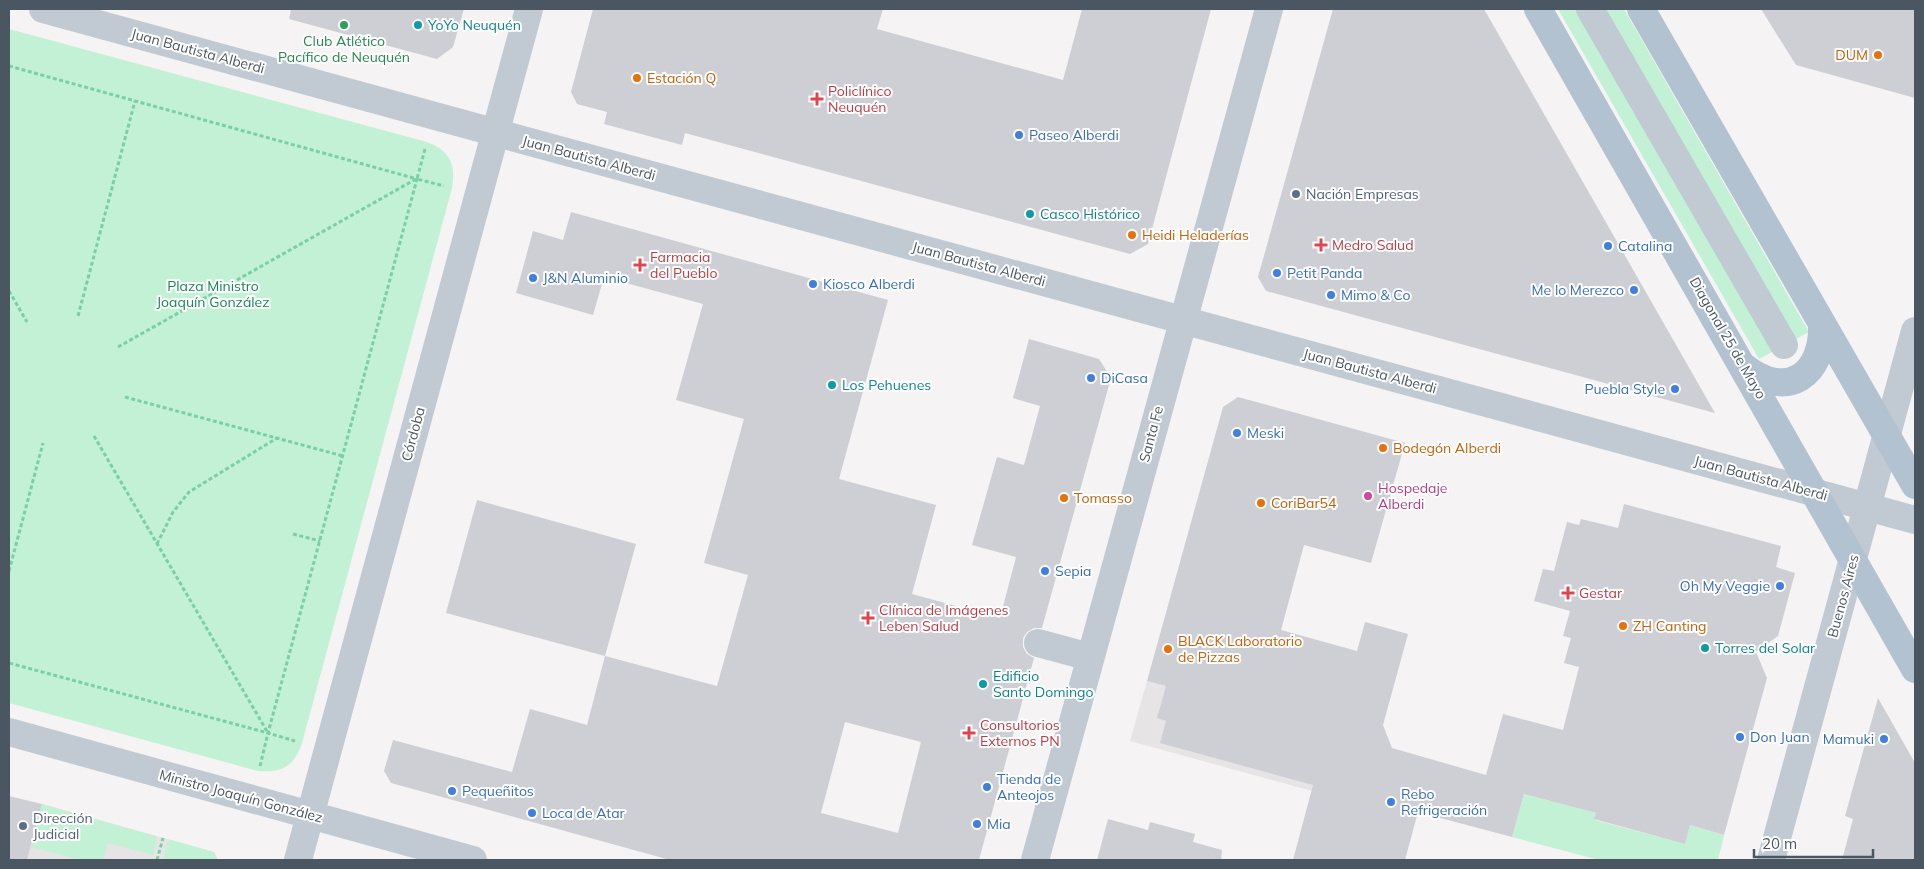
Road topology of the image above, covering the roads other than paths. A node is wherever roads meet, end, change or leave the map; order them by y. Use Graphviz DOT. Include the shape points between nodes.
graph roads {
  1 [pos="43,9"];
  2 [pos="529,9"];
  3 [pos="1269,9"];
  4 [pos="1538,9"];
  5 [pos="1590,9"];
  6 [pos="1641,9"];
  7 [pos="495,132"];
  8 [pos="1183,320"];
  9 [pos="1822,324"];
  10 [pos="1915,331"];
  11 [pos="1784,345"];
  12 [pos="1744,367"];
  13 [pos="1887,436"];
  14 [pos="1915,485"];
  15 [pos="1816,493"];
  16 [pos="1867,507"];
  17 [pos="1915,520"];
  18 [pos="1853,559"];
  19 [pos="1038,643"];
  20 [pos="1090,657"];
  21 [pos="1915,669"];
  22 [pos="9,732"];
  23 [pos="310,815"];
  24 [pos="298,860"];
  25 [pos="473,860"];
  26 [pos="1035,860"];
  27 [pos="1771,860"];
  1 -- 7 [label="street, Juan Bautista Alberdi"];
  2 -- 7 [label="street, Córdoba"];
  3 -- 8 [label="street, Santa Fe"];
  4 -- 12 [label="main road, Diagonal 25 de Mayo"];
  5 -- 11 [label="street"];
  6 -- 9 [label="main road"];
  7 -- 8 [label="street, Juan Bautista Alberdi"];
  7 -- 23 [label="street, Córdoba"];
  8 -- 15 [label="street, Juan Bautista Alberdi"];
  8 -- 20 [label="street, Santa Fe"];
  9 -- 12 [label="main road" via="1820,351 1814,364 1803,375 1777,383 1755,376"];
  9 -- 13 [label="main road"];
  10 -- 13 [label="street, Buenos Aires"];
  12 -- 15 [label="main road, Diagonal 25 de Mayo"];
  13 -- 14 [label="main road"];
  13 -- 16 [label="street, Buenos Aires"];
  15 -- 16 [label="street, Juan Bautista Alberdi"];
  15 -- 18 [label="main road, Diagonal 25 de Mayo"];
  16 -- 17 [label="street, Juan Bautista Alberdi"];
  16 -- 18 [label="street, Buenos Aires"];
  18 -- 21 [label="main road, Diagonal 25 de Mayo"];
  18 -- 27 [label="street, Buenos Aires"];
  19 -- 20 [label="street"];
  20 -- 26 [label="street, Santa Fe"];
  22 -- 23 [label="street, Ministro Joaquín González"];
  23 -- 24 [label="street, Córdoba"];
  23 -- 25 [label="street, Ministro Joaquín González"];
}
